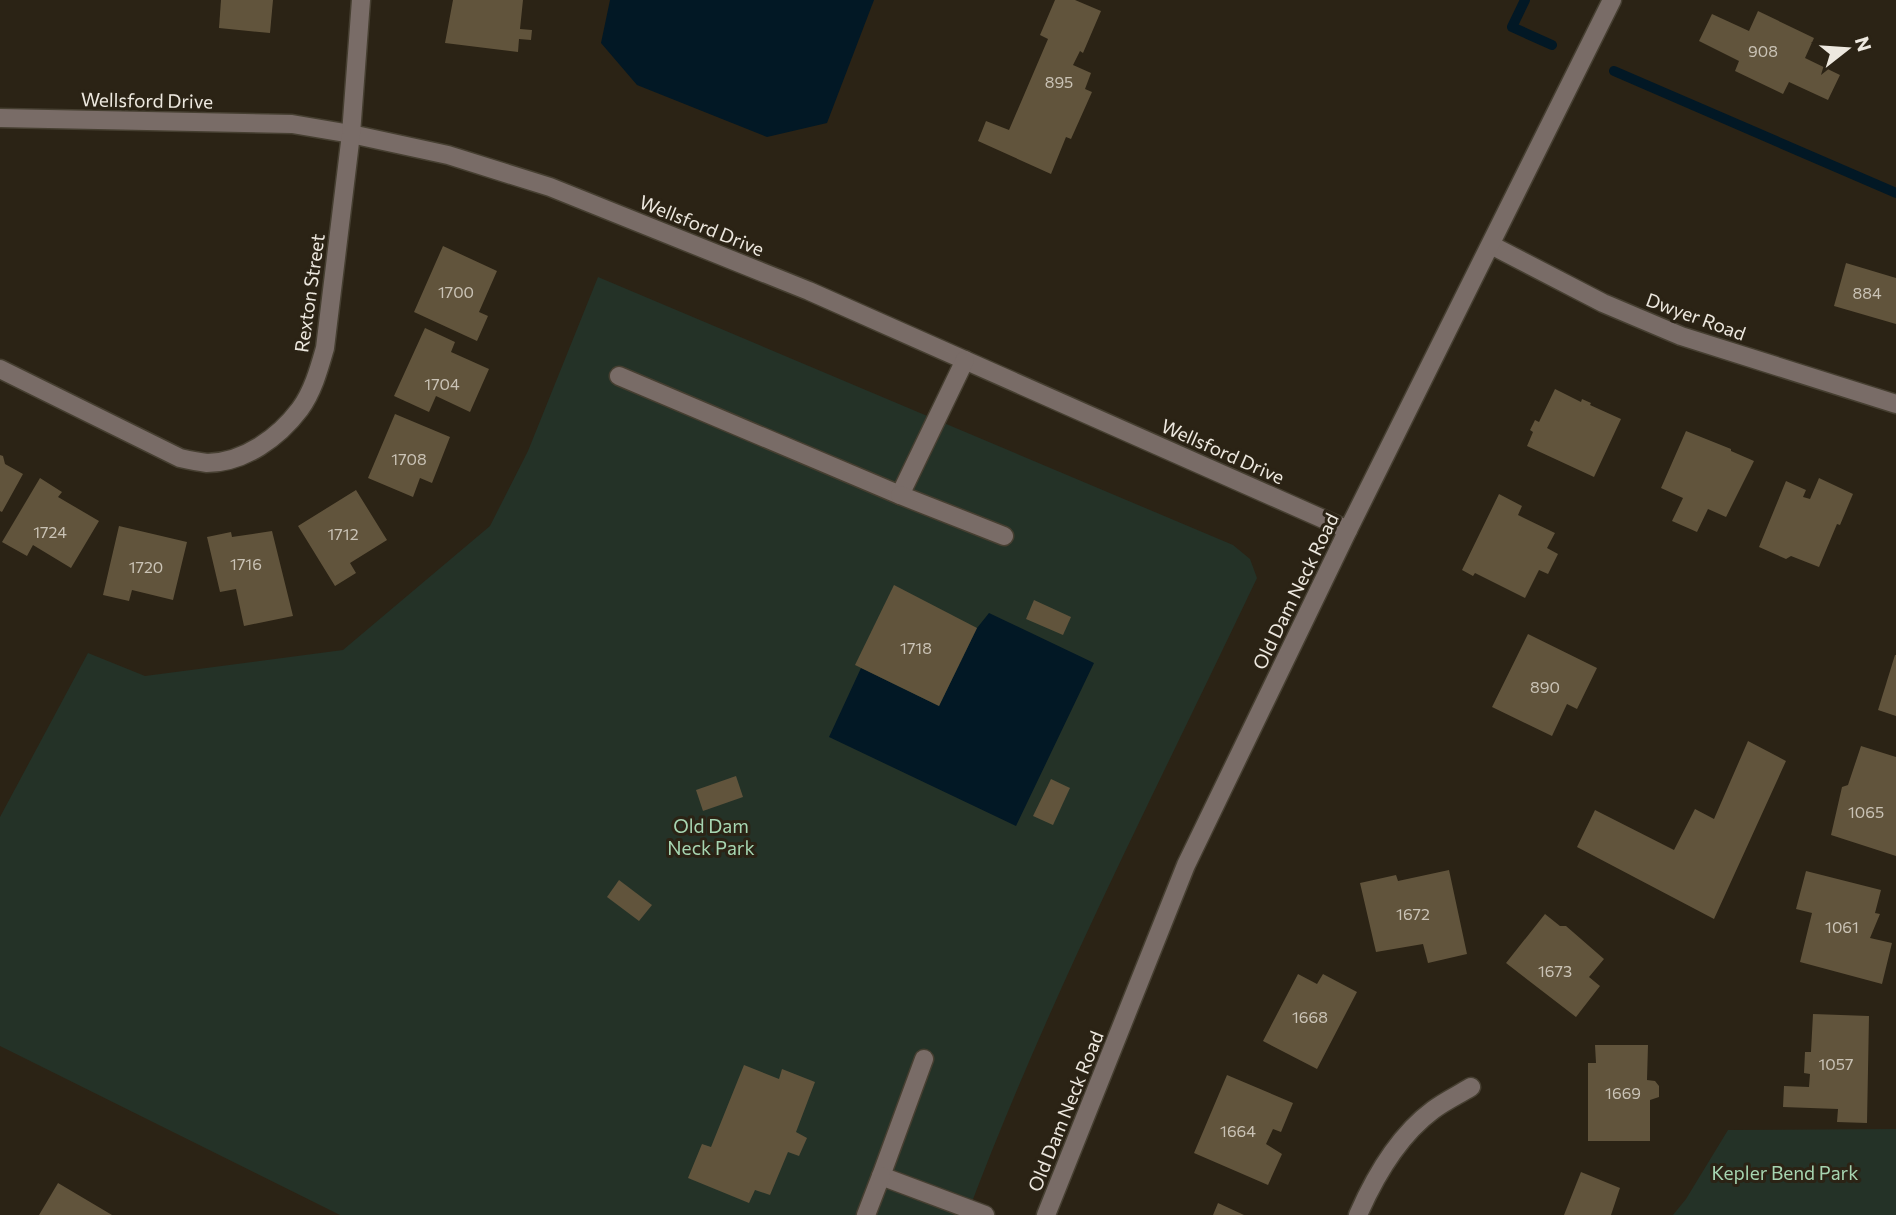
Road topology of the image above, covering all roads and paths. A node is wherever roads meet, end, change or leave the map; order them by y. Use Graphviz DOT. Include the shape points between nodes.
graph roads {
  1 [pos="361,0"];
  2 [pos="1612,0"];
  3 [pos="0,118"];
  4 [pos="351,134"];
  5 [pos="1490,245"];
  6 [pos="965,360"];
  7 [pos="0,369"];
  8 [pos="618,376"];
  9 [pos="1896,404"];
  10 [pos="900,495"];
  11 [pos="1348,530"];
  12 [pos="1004,536"];
  13 [pos="924,1059"];
  14 [pos="1471,1087"];
  15 [pos="881,1177"];
  16 [pos="866,1215"];
  17 [pos="985,1215"];
  18 [pos="1046,1215"];
  19 [pos="1357,1215"];
  1 -- 4 [label="street, Rexton Street"];
  2 -- 5 [label="street, Old Dam Neck Road"];
  3 -- 4 [label="street, Wellsford Drive" via="292,124"];
  4 -- 6 [label="street, Wellsford Drive" via="448,155 550,187 809,291"];
  4 -- 7 [label="street, Rexton Street" via="325,348 300,408 276,435 243,456 209,463 180,458"];
  5 -- 9 [label="street, Dwyer Road" via="1603,303 1681,336"];
  5 -- 11 [label="street, Old Dam Neck Road"];
  6 -- 10 [label="street"];
  6 -- 11 [label="street, Wellsford Drive"];
  8 -- 10 [label="street"];
  10 -- 12 [label="street"];
  11 -- 18 [label="street, Old Dam Neck Road" via="1186,865"];
  13 -- 15 [label="street"];
  14 -- 19 [label="street" via="1432,1111 1399,1143"];
  15 -- 16 [label="street"];
  15 -- 17 [label="street"];
}
